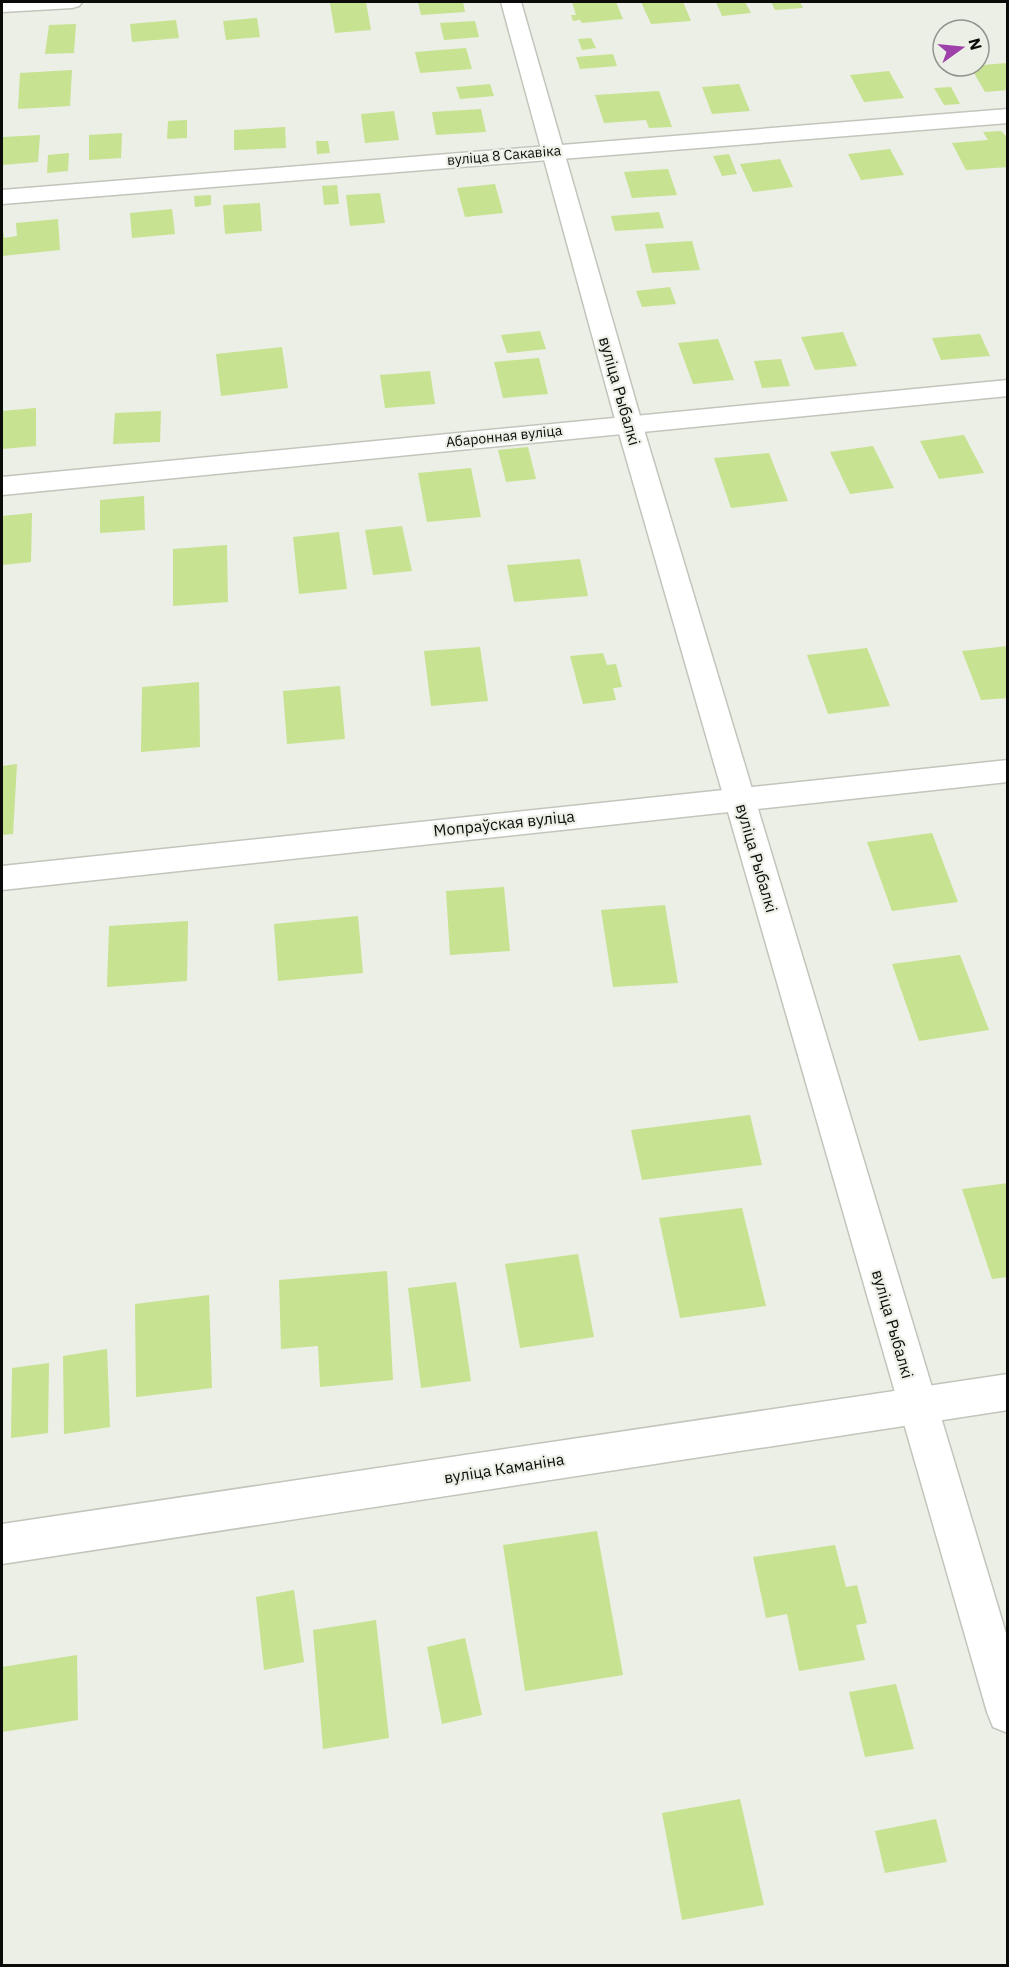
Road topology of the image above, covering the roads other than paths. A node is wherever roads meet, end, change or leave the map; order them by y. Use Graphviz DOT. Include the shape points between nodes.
graph roads {
  1 [pos="72,2"];
  2 [pos="511,2"];
  3 [pos="2,6"];
  4 [pos="1008,116"];
  5 [pos="552,151"];
  6 [pos="2,197"];
  7 [pos="1008,388"];
  8 [pos="629,423"];
  9 [pos="2,486"];
  10 [pos="1008,771"];
  11 [pos="739,798"];
  12 [pos="2,878"];
  13 [pos="1008,1392"];
  14 [pos="917,1405"];
  15 [pos="2,1544"];
  16 [pos="1008,1712"];
  1 -- 3 [label="street"];
  2 -- 5 [label="street, вуліца Рыбалкі"];
  4 -- 5 [label="street, вуліца 8 Сакавіка"];
  5 -- 6 [label="street, вуліца 8 Сакавіка"];
  5 -- 8 [label="street, вуліца Рыбалкі"];
  7 -- 8 [label="street, Абаронная вуліца"];
  8 -- 9 [label="street, Абаронная вуліца"];
  8 -- 11 [label="street, вуліца Рыбалкі"];
  10 -- 11 [label="street, Мопраўская вуліца"];
  11 -- 12 [label="street, Мопраўская вуліца"];
  11 -- 14 [label="street, вуліца Рыбалкі"];
  13 -- 14 [label="street, вуліца Каманіна"];
  14 -- 15 [label="street, вуліца Каманіна"];
  14 -- 16 [label="street, вуліца Рыбалкі"];
}
